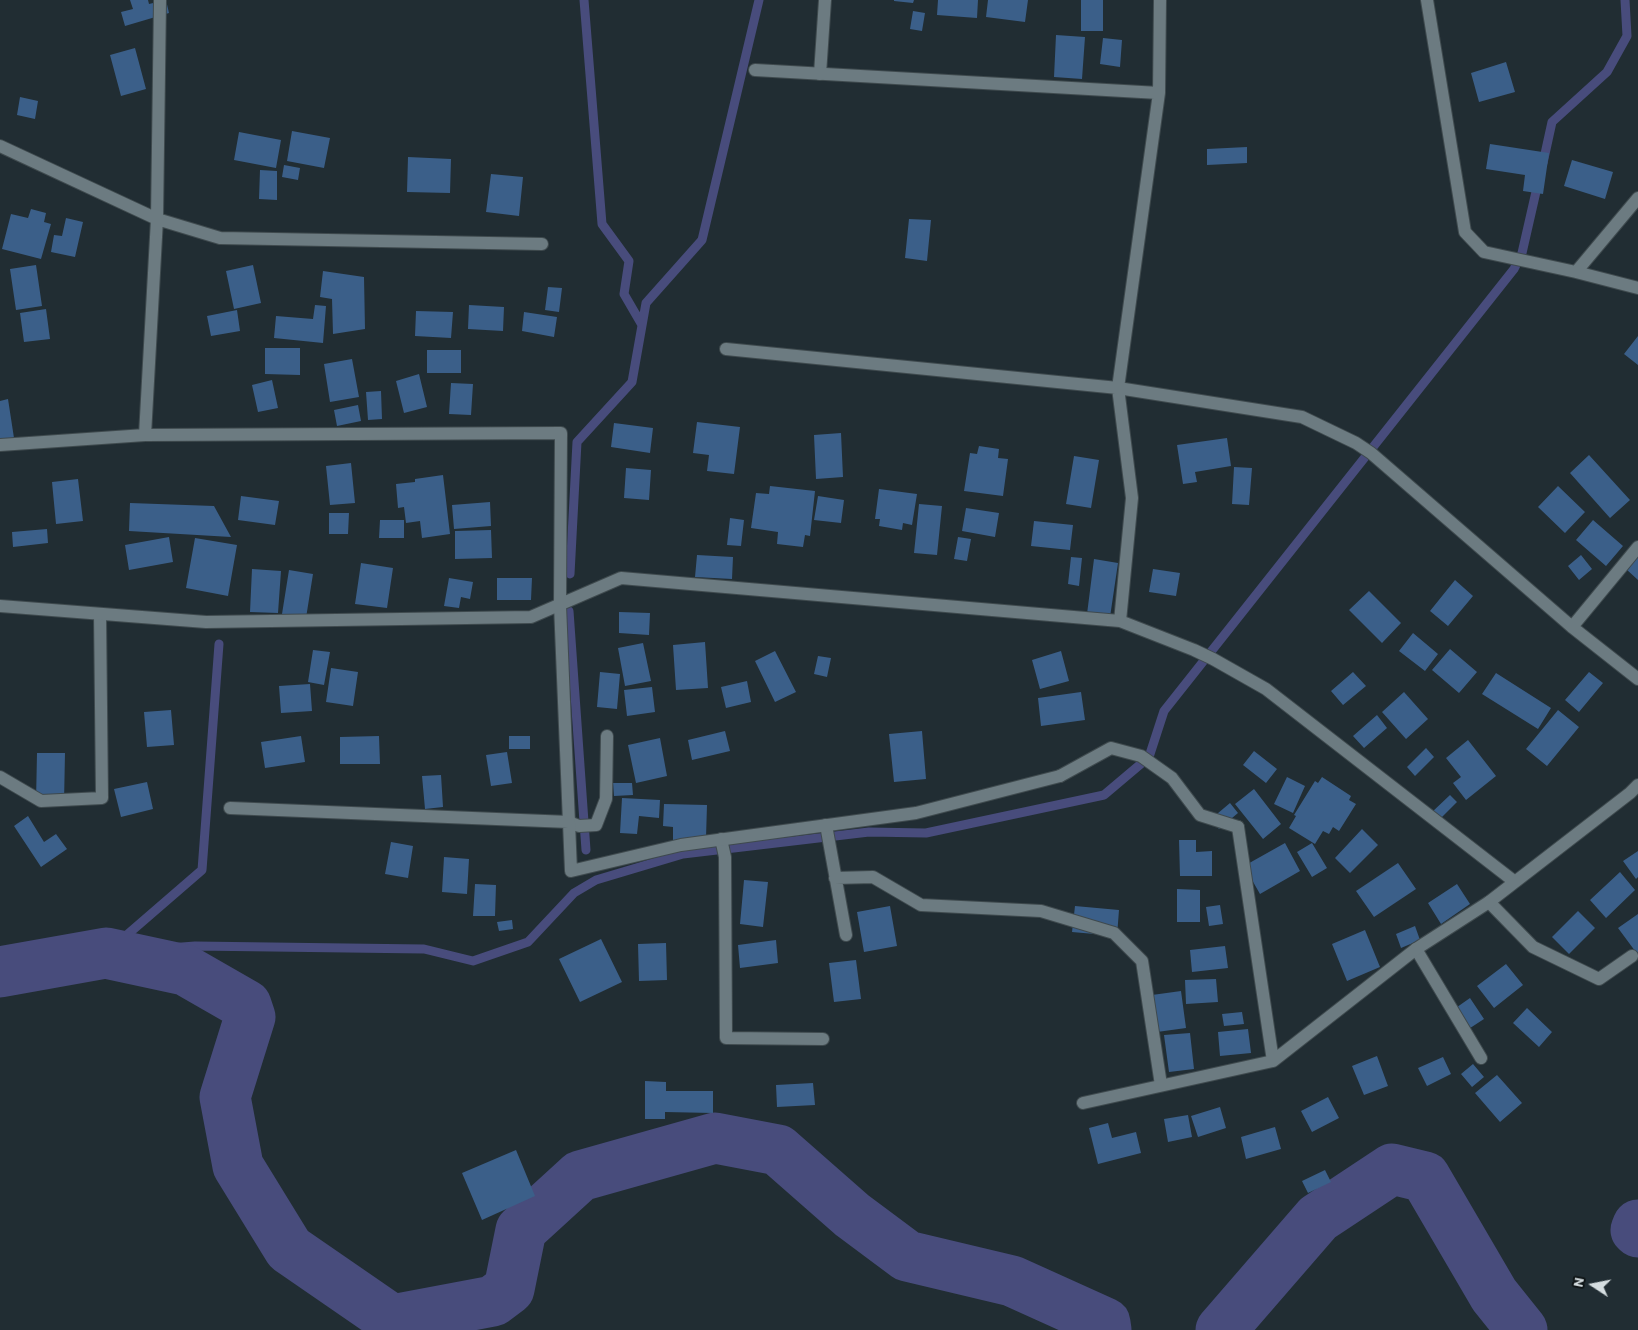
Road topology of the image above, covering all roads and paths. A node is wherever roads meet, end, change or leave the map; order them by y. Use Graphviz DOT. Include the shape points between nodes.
graph roads {
  1 [pos="160,0"];
  2 [pos="825,0"];
  3 [pos="1160,0"];
  4 [pos="1427,0"];
  5 [pos="755,70"];
  6 [pos="820,74"];
  7 [pos="1159,93"];
  8 [pos="0,146"];
  9 [pos="1638,198"];
  10 [pos="157,219"];
  11 [pos="542,244"];
  12 [pos="1576,272"];
  13 [pos="1638,288"];
  14 [pos="726,349"];
  15 [pos="1118,388"];
  16 [pos="145,435"];
  17 [pos="0,445"];
  18 [pos="1638,547"];
  19 [pos="560,605"];
  20 [pos="0,606"];
  21 [pos="100,614"];
  22 [pos="1120,621"];
  23 [pos="1572,627"];
  24 [pos="1638,679"];
  25 [pos="607,736"];
  26 [pos="0,777"];
  27 [pos="1638,785"];
  28 [pos="230,808"];
  29 [pos="574,824"];
  30 [pos="828,833"];
  31 [pos="721,842"];
  32 [pos="836,878"];
  33 [pos="1515,882"];
  34 [pos="1489,902"];
  35 [pos="846,935"];
  36 [pos="1416,949"];
  37 [pos="1632,956"];
  38 [pos="824,1039"];
  39 [pos="1481,1058"];
  40 [pos="1273,1061"];
  41 [pos="1161,1085"];
  42 [pos="1083,1103"];
  1 -- 10 [label="street"];
  2 -- 6 [label="street"];
  3 -- 7 [label="street"];
  4 -- 12 [label="street" via="1465,232 1484,252"];
  5 -- 6 [label="street"];
  6 -- 7 [label="street"];
  7 -- 15 [label="street"];
  8 -- 10 [label="street"];
  9 -- 12 [label="street"];
  10 -- 11 [label="street" via="220,238"];
  10 -- 16 [label="street"];
  12 -- 13 [label="street"];
  14 -- 15 [label="street"];
  15 -- 22 [label="street" via="1132,498"];
  15 -- 23 [label="street" via="1302,417 1356,443"];
  16 -- 17 [label="street"];
  16 -- 19 [label="street" via="561,433"];
  18 -- 23 [label="street"];
  19 -- 21 [label="street" via="532,618 206,622"];
  19 -- 22 [label="street" via="621,578"];
  19 -- 29 [label="street"];
  20 -- 21 [label="street"];
  21 -- 26 [label="street" via="102,798 41,801"];
  22 -- 33 [label="street" via="1194,650 1266,689"];
  23 -- 24 [label="street"];
  25 -- 29 [label="street" via="606,799 596,825"];
  27 -- 33 [label="street"];
  28 -- 29 [label="street"];
  29 -- 31 [label="street" via="571,871 681,845"];
  30 -- 31 [label="street"];
  30 -- 32 [label="street"];
  30 -- 40 [label="street" via="1060,776 1112,748 1147,759 1172,778 1200,815 1238,826"];
  31 -- 38 [label="street" via="725,857 726,1038"];
  32 -- 35 [label="street"];
  32 -- 41 [label="street" via="874,877 921,905 1041,911 1114,933 1142,961"];
  33 -- 34 [label="street"];
  34 -- 36 [label="street"];
  34 -- 37 [label="street" via="1533,947 1599,979"];
  36 -- 39 [label="street"];
  36 -- 40 [label="street"];
  40 -- 41 [label="street"];
  41 -- 42 [label="street"];
}
